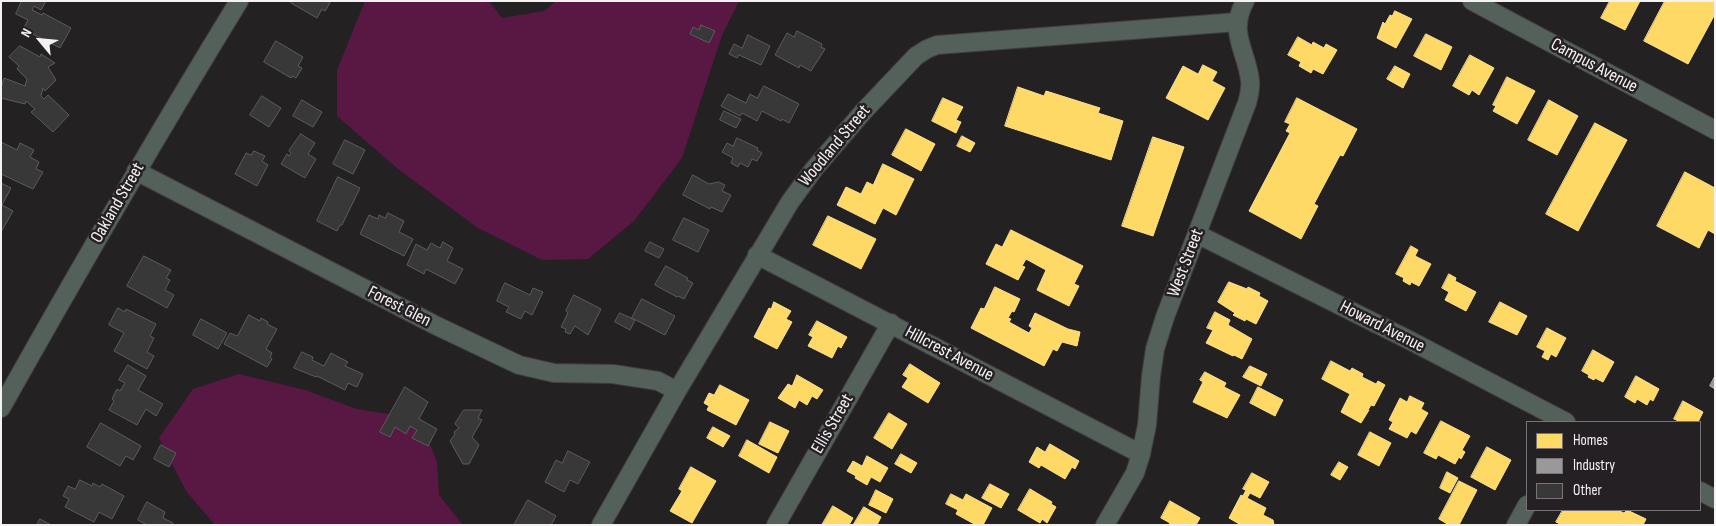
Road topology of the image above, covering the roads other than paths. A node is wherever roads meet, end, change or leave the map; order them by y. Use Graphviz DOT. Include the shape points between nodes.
graph roads {
  1 [pos="239,1"];
  2 [pos="1245,1"];
  3 [pos="1472,1"];
  4 [pos="1237,22"];
  5 [pos="1715,130"];
  6 [pos="136,171"];
  7 [pos="1197,234"];
  8 [pos="757,255"];
  9 [pos="891,323"];
  10 [pos="677,391"];
  11 [pos="1,408"];
  12 [pos="1564,421"];
  13 [pos="1141,454"];
  14 [pos="1701,492"];
  15 [pos="1715,499"];
  16 [pos="1526,507"];
  17 [pos="601,525"];
  18 [pos="776,525"];
  19 [pos="1105,525"];
  20 [pos="1516,525"];
  1 -- 6 [label="street, Oakland Street"];
  2 -- 4 [label="street, West Street"];
  3 -- 5 [label="street, Campus Avenue"];
  4 -- 7 [label="street, West Street" via="1250,91"];
  4 -- 8 [label="street, Woodland Street" via="946,44 927,49 916,56 876,98 814,169"];
  6 -- 10 [label="street, Forest Glen" via="519,365 554,373 622,375 658,381"];
  6 -- 11 [label="street, Oakland Street"];
  7 -- 12 [label="street, Howard Avenue"];
  7 -- 13 [label="street, West Street" via="1155,349"];
  8 -- 9 [label="street, Hillcrest Avenue"];
  8 -- 10 [label="street, Woodland Street"];
  9 -- 13 [label="street, Hillcrest Avenue"];
  9 -- 18 [label="street, Ellis Street"];
  10 -- 17 [label="street, Woodland Street"];
  13 -- 19 [label="street, West Street" via="1135,472"];
  14 -- 15 [label="street"];
  16 -- 20 [label="street"];
}
